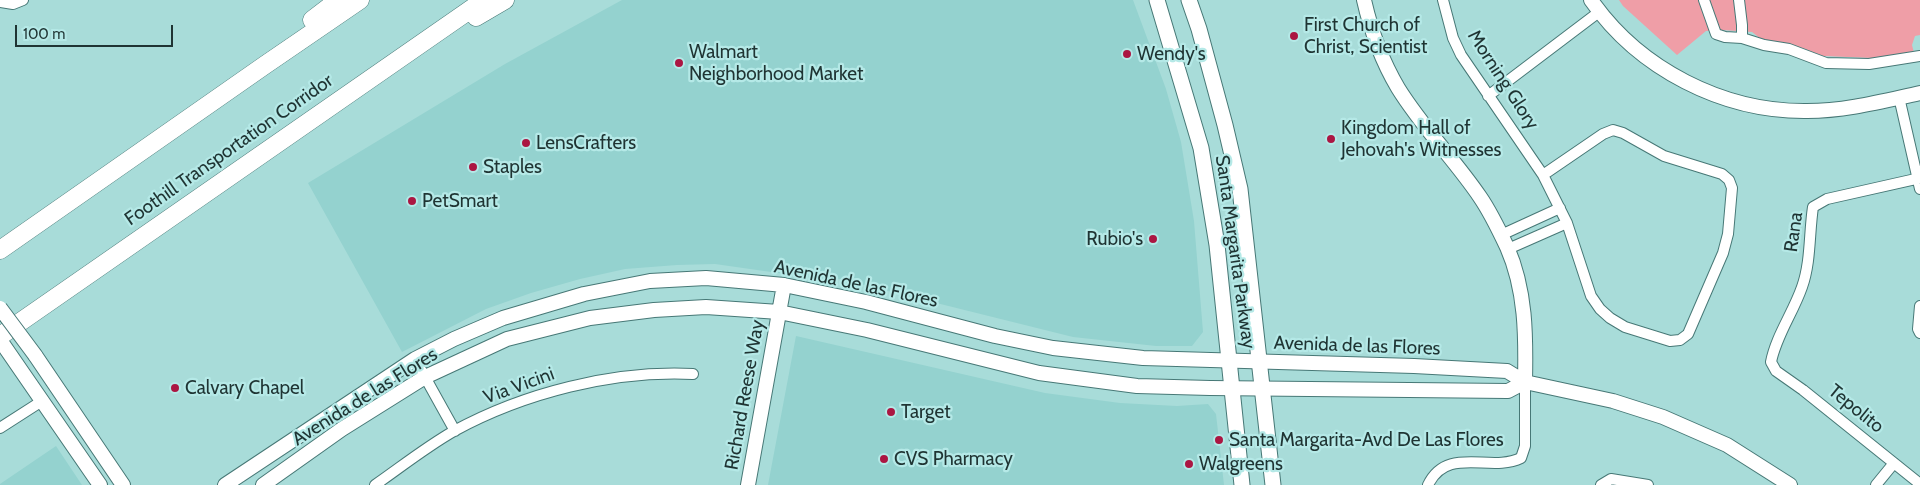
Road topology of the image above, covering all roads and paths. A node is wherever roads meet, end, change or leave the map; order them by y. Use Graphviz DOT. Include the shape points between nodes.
graph roads {
  1 [pos="22,0"];
  2 [pos="338,0"];
  3 [pos="360,0"];
  4 [pos="484,0"];
  5 [pos="505,0"];
  6 [pos="1157,0"];
  7 [pos="1188,0"];
  8 [pos="1364,0"];
  9 [pos="1443,0"];
  10 [pos="1591,0"];
  11 [pos="1704,0"];
  12 [pos="1739,0"];
  13 [pos="0,2"];
  14 [pos="1599,12"];
  15 [pos="1742,38"];
  16 [pos="1920,56"];
  17 [pos="264,65"];
  18 [pos="359,85"];
  19 [pos="1920,92"];
  20 [pos="1488,96"];
  21 [pos="1899,97"];
  22 [pos="1543,175"];
  23 [pos="1919,178"];
  24 [pos="1920,189"];
  25 [pos="1560,208"];
  26 [pos="1567,223"];
  27 [pos="1501,235"];
  28 [pos="1508,249"];
  29 [pos="0,250"];
  30 [pos="784,285"];
  31 [pos="1920,306"];
  32 [pos="0,308"];
  33 [pos="779,312"];
  34 [pos="1920,333"];
  35 [pos="0,336"];
  36 [pos="0,340"];
  37 [pos="415,359"];
  38 [pos="1229,360"];
  39 [pos="1259,362"];
  40 [pos="1771,362"];
  41 [pos="693,374"];
  42 [pos="425,377"];
  43 [pos="50,379"];
  44 [pos="1525,382"];
  45 [pos="1233,388"];
  46 [pos="1262,388"];
  47 [pos="34,389"];
  48 [pos="42,401"];
  49 [pos="0,428"];
  50 [pos="455,431"];
  51 [pos="1894,462"];
  52 [pos="1774,480"];
  53 [pos="1602,484"];
  54 [pos="1920,484"];
  55 [pos="100,485"];
  56 [pos="122,485"];
  57 [pos="225,485"];
  58 [pos="262,485"];
  59 [pos="375,485"];
  60 [pos="748,485"];
  61 [pos="1242,485"];
  62 [pos="1273,485"];
  63 [pos="1428,485"];
  64 [pos="1648,485"];
  65 [pos="1790,485"];
  66 [pos="1876,485"];
  1 -- 13 [label="street" via="13,4"];
  2 -- 17 [label="highway" via="282,42"];
  3 -- 17 [label="highway"];
  4 -- 18 [label="highway, Foothill Transportation Corridor"];
  5 -- 18 [label="highway" via="376,82"];
  6 -- 38 [label="main road, Santa Margarita Parkway" via="1201,148 1217,245"];
  7 -- 39 [label="main road, Santa Margarita Parkway" via="1199,29 1240,189"];
  8 -- 27 [label="main road" via="1376,42 1398,88 1480,197"];
  9 -- 20 [label="street, Morning Glory" via="1453,38"];
  10 -- 14 [label="main road"];
  11 -- 15 [label="street" via="1716,34"];
  12 -- 15 [label="street"];
  14 -- 20 [label="street"];
  14 -- 21 [label="main road" via="1622,38 1651,62 1685,82 1734,102 1807,112 1850,108"];
  15 -- 16 [label="street" via="1826,62 1869,64"];
  17 -- 29 [label="highway"];
  18 -- 35 [label="highway, Foothill Transportation Corridor"];
  19 -- 21 [label="main road"];
  20 -- 22 [label="street, Morning Glory"];
  21 -- 23 [label="street"];
  22 -- 25 [label="street, Morning Glory"];
  22 -- 26 [label="street, Morning Glory" via="1613,130 1664,156 1722,174 1732,188 1723,253 1688,334 1680,340 1670,341 1625,327 1600,309 1591,296"];
  23 -- 24 [label="street"];
  23 -- 40 [label="street, Rana" via="1827,199 1813,207 1802,287 1773,350"];
  25 -- 26 [label="street, Morning Glory"];
  25 -- 27 [label="street"];
  26 -- 28 [label="street"];
  27 -- 28 [label="main road"];
  28 -- 44 [label="main road" via="1523,304"];
  30 -- 33 [label="main road, Richard Reese Way"];
  30 -- 37 [label="main road, Avenida de las Flores" via="706,278 650,282 584,294 503,318"];
  30 -- 38 [label="main road, Avenida de las Flores" via="1053,348 1142,358"];
  31 -- 34 [label="street"];
  32 -- 43 [label="main road, bridge"];
  33 -- 42 [label="main road, Avenida de las Flores" via="706,307 590,318 507,339"];
  33 -- 45 [label="main road, Avenida de las Flores" via="867,330 1039,373 1137,386"];
  33 -- 60 [label="main road, Richard Reese Way"];
  36 -- 47 [label="main road"];
  37 -- 42 [label="street"];
  37 -- 57 [label="main road, Avenida de las Flores"];
  38 -- 39 [label="main road, Avenida de las Flores"];
  38 -- 45 [label="main road, Santa Margarita Parkway"];
  39 -- 44 [label="main road, Avenida de las Flores" via="1507,371"];
  39 -- 46 [label="main road, Santa Margarita Parkway"];
  40 -- 51 [label="street, Tepolito" via="1776,371"];
  41 -- 50 [label="street, Via Vicini" via="638,376 566,387 510,406"];
  42 -- 50 [label="street"];
  42 -- 58 [label="main road, Avenida de las Flores"];
  43 -- 47 [label="main road"];
  43 -- 56 [label="main road"];
  44 -- 46 [label="main road, Avenida de las Flores" via="1508,391"];
  44 -- 52 [label="main road, Avenida de las Flores" via="1613,401 1663,417 1727,445"];
  44 -- 63 [label="street" via="1525,446 1521,458 1511,462 1453,463 1440,468"];
  45 -- 46 [label="main road, Avenida de las Flores"];
  45 -- 61 [label="main road, Santa Margarita Parkway"];
  46 -- 62 [label="main road, Santa Margarita Parkway"];
  47 -- 48 [label="main road"];
  48 -- 49 [label="street"];
  48 -- 55 [label="main road"];
  50 -- 59 [label="street, Via Vicini"];
  51 -- 54 [label="street, Tepolito"];
  51 -- 66 [label="street"];
  52 -- 65 [label="main road, Avenida de las Flores"];
  53 -- 64 [label="street" via="1611,479"];
}
